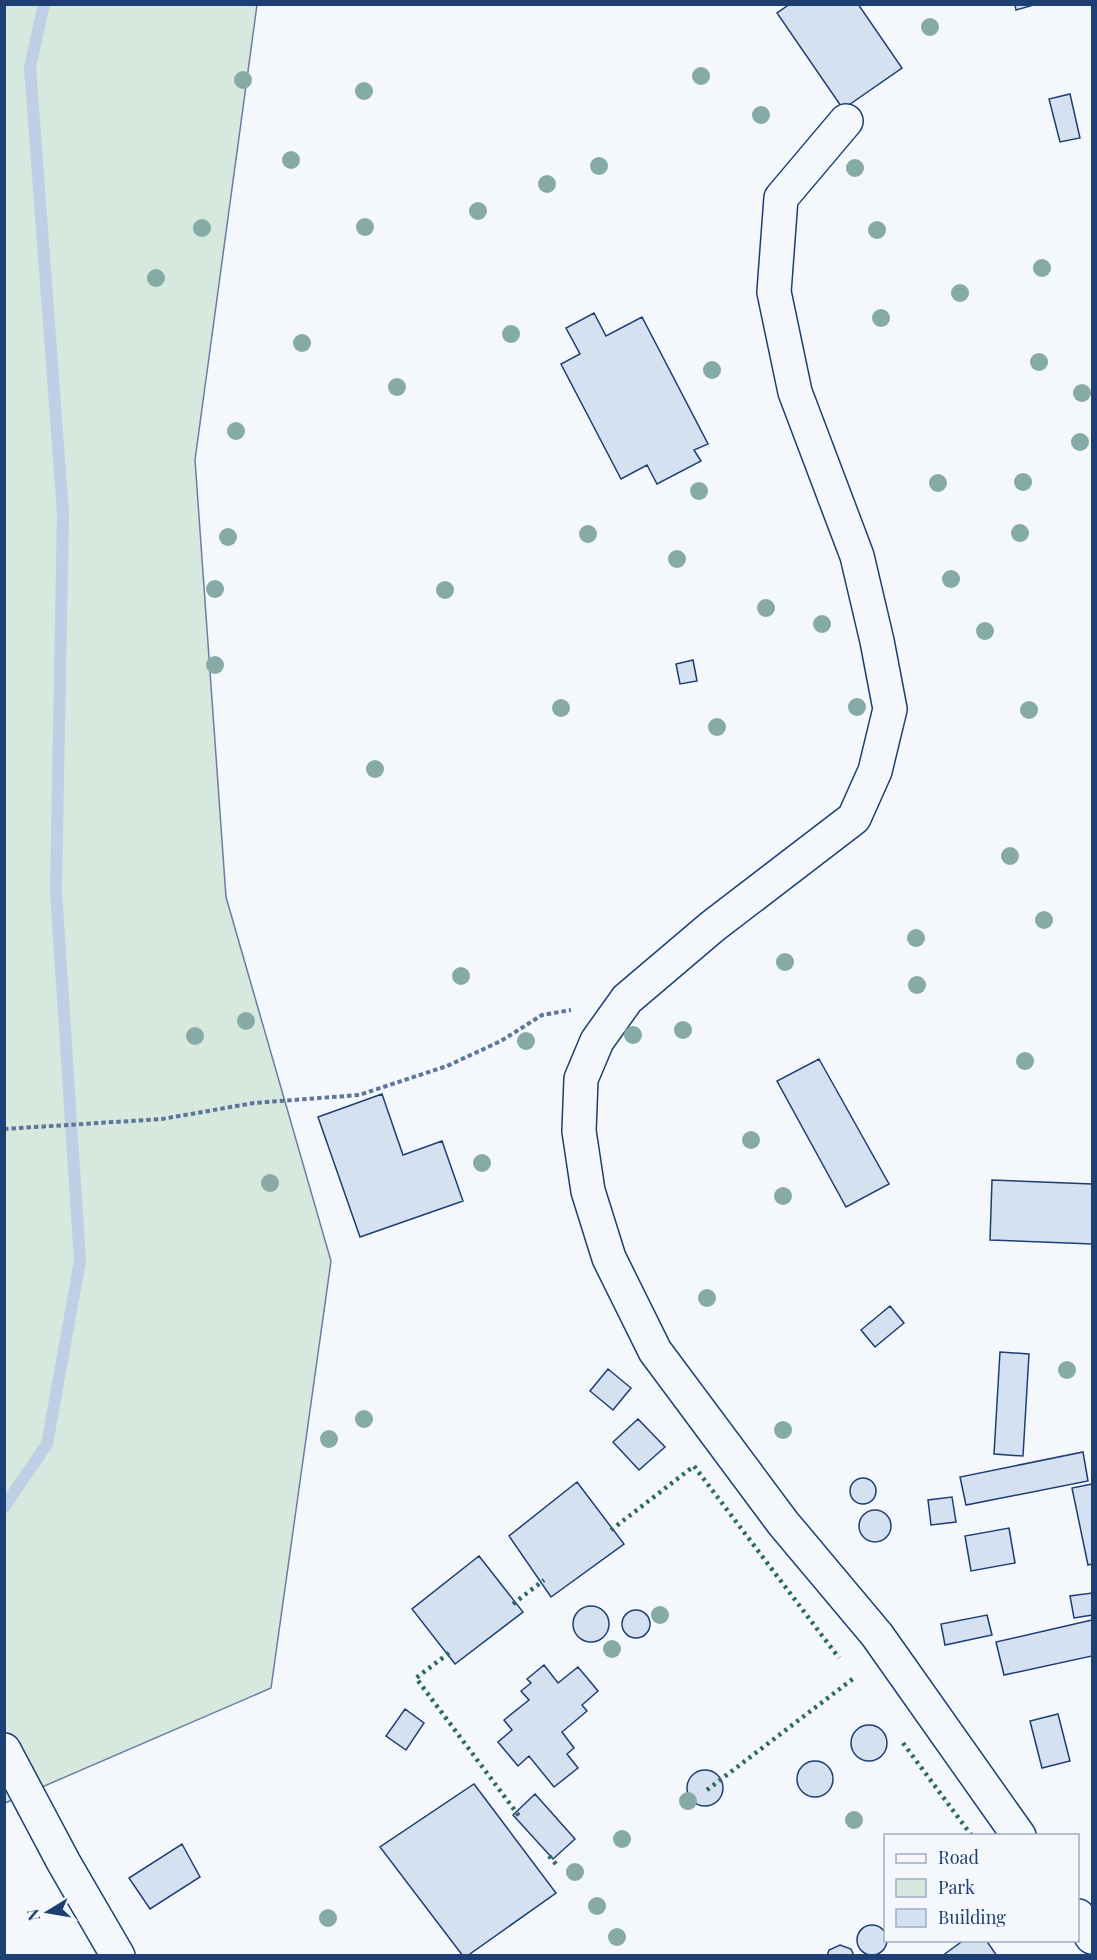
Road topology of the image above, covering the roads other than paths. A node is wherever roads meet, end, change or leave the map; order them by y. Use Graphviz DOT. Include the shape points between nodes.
graph roads {
  1 [pos="846,121"];
  2 [pos="4,1750"];
  3 [pos="1018,1834"];
  4 [pos="1079,1919"];
  5 [pos="1092,1937"];
  6 [pos="118,1956"];
  1 -- 3 [label="street" via="781,198 774,292 795,392 857,556 877,641 890,709 875,771 854,818 713,926 627,999 597,1041 582,1079 579,1131 588,1191 609,1258 655,1351 783,1523 877,1635"];
  2 -- 6 [label="street"];
  4 -- 5 [label="street"];
}
